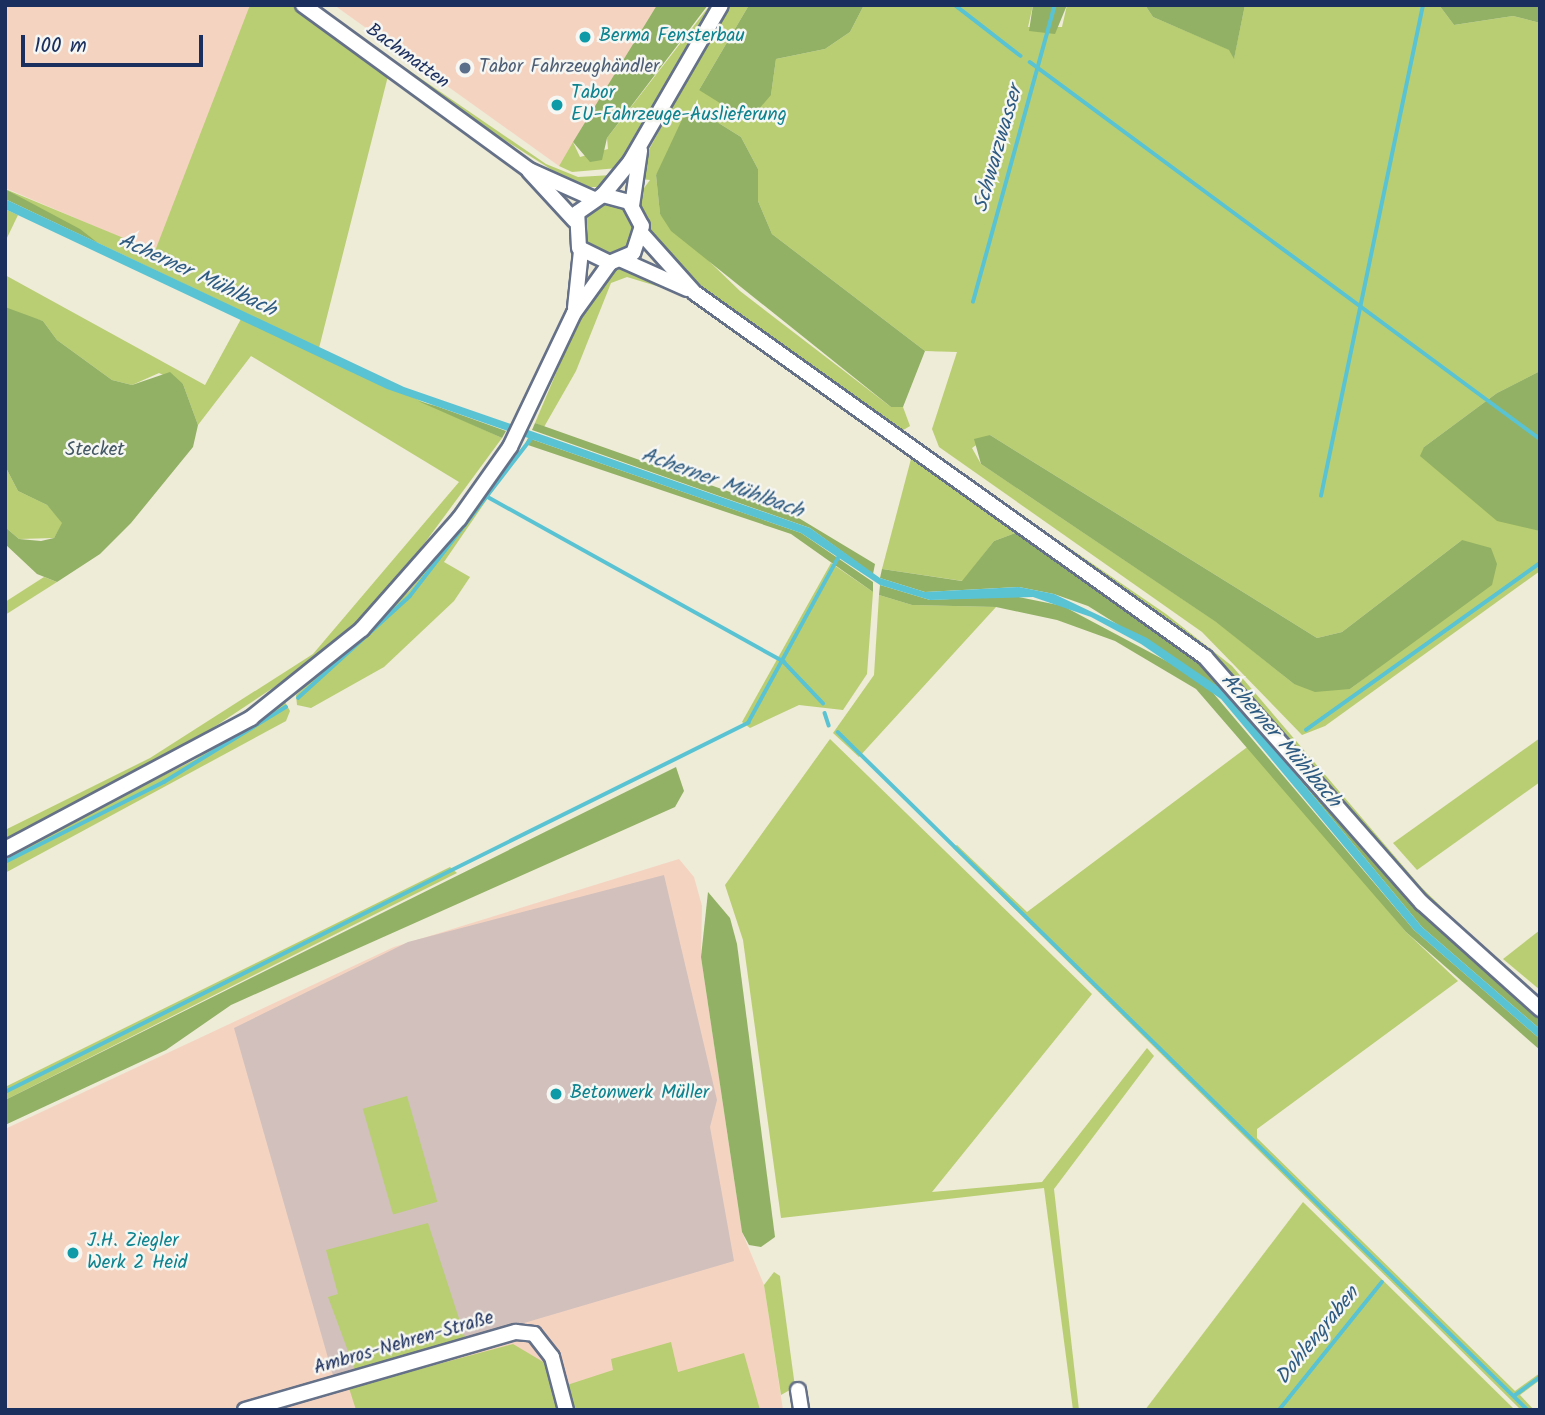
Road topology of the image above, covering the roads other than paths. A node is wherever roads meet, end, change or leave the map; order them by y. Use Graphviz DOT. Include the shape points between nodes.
graph roads {
  1 [pos="303,5"];
  2 [pos="721,5"];
  3 [pos="640,146"];
  4 [pos="528,170"];
  5 [pos="598,197"];
  6 [pos="632,205"];
  7 [pos="574,220"];
  8 [pos="642,234"];
  9 [pos="581,251"];
  10 [pos="616,262"];
  11 [pos="695,293"];
  12 [pos="574,313"];
  13 [pos="5,849"];
  14 [pos="1540,1009"];
  15 [pos="798,1390"];
  16 [pos="245,1410"];
  17 [pos="566,1410"];
  18 [pos="801,1410"];
  1 -- 4 [label="street, Bachmatten"];
  2 -- 3 [label="street"];
  3 -- 5 [label="street"];
  3 -- 6 [label="street"];
  4 -- 5 [label="street"];
  4 -- 7 [label="street"];
  5 -- 6 [label="street"];
  5 -- 7 [label="street"];
  6 -- 8 [label="street"];
  7 -- 9 [label="street"];
  8 -- 10 [label="street"];
  8 -- 11 [label="street"];
  9 -- 10 [label="street"];
  9 -- 12 [label="street"];
  10 -- 11 [label="street"];
  10 -- 12 [label="street"];
  11 -- 14 [label="street" via="1205,657 1422,903"];
  12 -- 13 [label="street" via="510,447 413,576 327,660 189,755"];
  15 -- 18 [label="street"];
  16 -- 17 [label="street, Ambros-Nehren-Straße" via="516,1332 534,1335 552,1357"];
}
